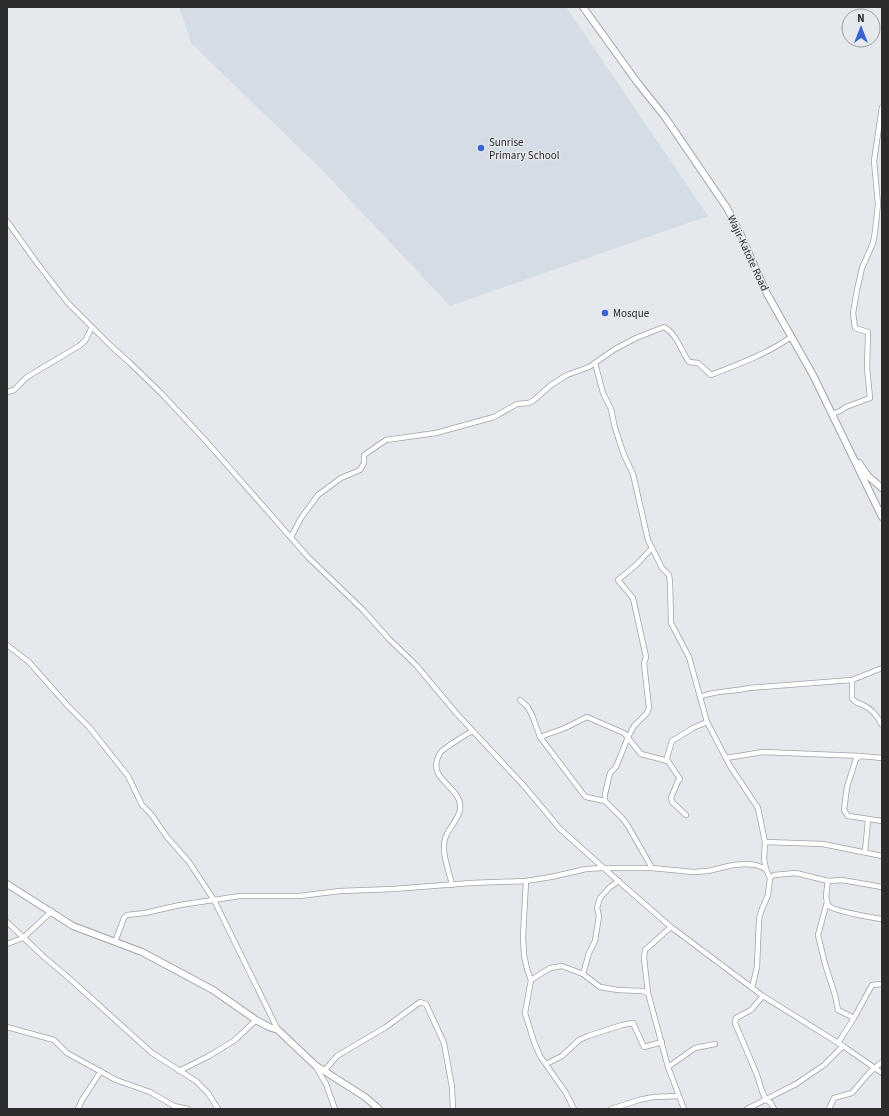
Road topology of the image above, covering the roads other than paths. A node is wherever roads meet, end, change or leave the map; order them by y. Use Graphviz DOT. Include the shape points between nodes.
graph roads {
  1 [pos="583,7"];
  2 [pos="882,107"];
  3 [pos="7,221"];
  4 [pos="92,327"];
  5 [pos="791,337"];
  6 [pos="595,363"];
  7 [pos="7,392"];
  8 [pos="832,414"];
  9 [pos="846,443"];
  10 [pos="882,488"];
  11 [pos="882,517"];
  12 [pos="291,537"];
  13 [pos="652,548"];
  14 [pos="7,645"];
  15 [pos="882,668"];
  16 [pos="852,680"];
  17 [pos="700,697"];
  18 [pos="520,700"];
  19 [pos="707,722"];
  20 [pos="882,725"];
  21 [pos="472,731"];
  22 [pos="540,737"];
  23 [pos="628,737"];
  24 [pos="861,756"];
  25 [pos="726,758"];
  26 [pos="882,758"];
  27 [pos="666,760"];
  28 [pos="605,801"];
  29 [pos="686,816"];
  30 [pos="868,820"];
  31 [pos="882,820"];
  32 [pos="764,842"];
  33 [pos="865,852"];
  34 [pos="882,856"];
  35 [pos="603,868"];
  36 [pos="652,868"];
  37 [pos="766,869"];
  38 [pos="770,878"];
  39 [pos="526,881"];
  40 [pos="828,881"];
  41 [pos="619,882"];
  42 [pos="7,884"];
  43 [pos="452,885"];
  44 [pos="882,887"];
  45 [pos="214,900"];
  46 [pos="827,902"];
  47 [pos="52,911"];
  48 [pos="882,919"];
  49 [pos="7,922"];
  50 [pos="671,927"];
  51 [pos="24,938"];
  52 [pos="115,942"];
  53 [pos="7,944"];
  54 [pos="583,974"];
  55 [pos="531,980"];
  56 [pos="882,984"];
  57 [pos="752,988"];
  58 [pos="648,993"];
  59 [pos="762,996"];
  60 [pos="854,1018"];
  61 [pos="256,1020"];
  62 [pos="7,1027"];
  63 [pos="278,1030"];
  64 [pos="662,1042"];
  65 [pos="838,1043"];
  66 [pos="715,1044"];
  67 [pos="843,1046"];
  68 [pos="882,1062"];
  69 [pos="546,1064"];
  70 [pos="315,1065"];
  71 [pos="668,1067"];
  72 [pos="874,1068"];
  73 [pos="325,1070"];
  74 [pos="101,1071"];
  75 [pos="179,1071"];
  76 [pos="882,1073"];
  77 [pos="679,1096"];
  78 [pos="766,1100"];
  79 [pos="626,1107"];
  80 [pos="78,1109"];
  81 [pos="188,1109"];
  82 [pos="218,1109"];
  83 [pos="335,1109"];
  84 [pos="379,1109"];
  85 [pos="453,1109"];
  86 [pos="574,1109"];
  87 [pos="611,1109"];
  88 [pos="684,1109"];
  89 [pos="747,1109"];
  90 [pos="774,1109"];
  91 [pos="828,1109"];
  1 -- 5 [label="street, Wajir-Katote Road" via="665,117 727,208 766,292"];
  2 -- 8 [label="street" via="874,161 878,204 875,232 862,268 853,313 855,328 868,332 867,368 870,398"];
  3 -- 4 [label="street" via="68,302"];
  4 -- 7 [label="street" via="85,341 79,346 27,377 14,390"];
  4 -- 12 [label="street" via="161,393"];
  5 -- 6 [label="street" via="737,365 711,375 698,363 689,362 674,335 664,327 636,338"];
  5 -- 8 [label="street, Wajir-Katote Road"];
  6 -- 12 [label="street" via="567,375 529,403 517,404 494,417 436,433 386,440 364,455 364,463 360,470 341,478 318,495"];
  6 -- 13 [label="street" via="624,455 634,474"];
  8 -- 9 [label="street, Wajir-Katote Road"];
  9 -- 10 [label="street" via="868,476"];
  9 -- 11 [label="street, Wajir-Katote Road"];
  12 -- 21 [label="street" via="416,665"];
  13 -- 17 [label="street" via="662,568 669,575 671,623 689,657"];
  13 -- 23 [label="street" via="618,580 633,598 646,657 644,663 649,708"];
  14 -- 45 [label="street" via="29,662 112,755 128,776 142,805 189,862"];
  15 -- 16 [label="street"];
  16 -- 17 [label="street" via="749,688"];
  16 -- 20 [label="street" via="852,698 872,711"];
  17 -- 19 [label="street"];
  18 -- 22 [label="street" via="532,714"];
  19 -- 25 [label="street"];
  19 -- 27 [label="street" via="672,741"];
  21 -- 35 [label="street" via="525,787 560,829"];
  21 -- 43 [label="street" via="440,752 437,764 437,774 456,796 460,809 444,841"];
  22 -- 23 [label="street" via="587,717 619,730"];
  22 -- 28 [label="street" via="586,797"];
  23 -- 27 [label="street" via="641,754"];
  23 -- 28 [label="street" via="616,767 610,773"];
  24 -- 25 [label="street" via="763,752"];
  24 -- 26 [label="street"];
  24 -- 30 [label="street" via="856,759 853,766 844,810 848,816"];
  25 -- 32 [label="street" via="758,808"];
  27 -- 29 [label="street" via="680,779 672,794 672,802"];
  28 -- 36 [label="street" via="628,826"];
  30 -- 31 [label="street"];
  30 -- 33 [label="street"];
  32 -- 33 [label="street" via="818,844"];
  32 -- 37 [label="street"];
  33 -- 34 [label="street"];
  35 -- 36 [label="street"];
  35 -- 39 [label="street"];
  35 -- 41 [label="street"];
  36 -- 37 [label="street" via="693,872 746,864"];
  37 -- 38 [label="street"];
  38 -- 40 [label="street" via="774,875 796,873"];
  38 -- 57 [label="street" via="768,895 759,919 757,967"];
  39 -- 43 [label="street"];
  39 -- 55 [label="street" via="524,955"];
  40 -- 44 [label="street" via="842,880"];
  40 -- 46 [label="street"];
  41 -- 50 [label="street"];
  41 -- 54 [label="street" via="600,898 595,941"];
  42 -- 47 [label="street"];
  43 -- 45 [label="street" via="340,891 299,896 240,896"];
  45 -- 52 [label="street" via="127,915"];
  45 -- 63 [label="street"];
  46 -- 48 [label="street" via="833,909"];
  46 -- 60 [label="street" via="818,935 838,1010"];
  47 -- 51 [label="street"];
  47 -- 52 [label="street" via="74,926"];
  49 -- 51 [label="street"];
  50 -- 57 [label="street"];
  50 -- 58 [label="street" via="645,950"];
  51 -- 53 [label="street"];
  51 -- 75 [label="street" via="152,1053"];
  52 -- 61 [label="street" via="142,952 205,984"];
  54 -- 55 [label="street" via="556,966"];
  54 -- 58 [label="street" via="600,986"];
  55 -- 69 [label="street" via="525,1013 534,1042"];
  56 -- 60 [label="street" via="872,985"];
  57 -- 59 [label="street"];
  58 -- 64 [label="street"];
  59 -- 65 [label="street"];
  59 -- 78 [label="street" via="751,1010 736,1018 735,1023"];
  60 -- 65 [label="street"];
  61 -- 63 [label="street"];
  61 -- 75 [label="street" via="222,1049"];
  62 -- 74 [label="street" via="54,1040 68,1053"];
  63 -- 70 [label="street"];
  64 -- 69 [label="street" via="644,1047 633,1023 622,1025 580,1040 562,1056"];
  64 -- 71 [label="street"];
  65 -- 67 [label="street"];
  66 -- 71 [label="street" via="695,1048"];
  67 -- 72 [label="street"];
  67 -- 78 [label="street" via="813,1073"];
  68 -- 72 [label="street"];
  69 -- 86 [label="street"];
  70 -- 73 [label="street"];
  70 -- 83 [label="street" via="326,1084"];
  71 -- 77 [label="street"];
  72 -- 76 [label="street"];
  72 -- 91 [label="street" via="852,1093 834,1098"];
  73 -- 84 [label="street"];
  73 -- 85 [label="street" via="337,1056 386,1027 420,1002 426,1004 444,1043"];
  74 -- 80 [label="street"];
  74 -- 81 [label="street" via="116,1080 150,1092 174,1106"];
  75 -- 82 [label="street" via="196,1080"];
  77 -- 79 [label="street" via="653,1097 639,1100"];
  77 -- 88 [label="street"];
  78 -- 89 [label="street"];
  78 -- 90 [label="street"];
  79 -- 87 [label="street"];
}
